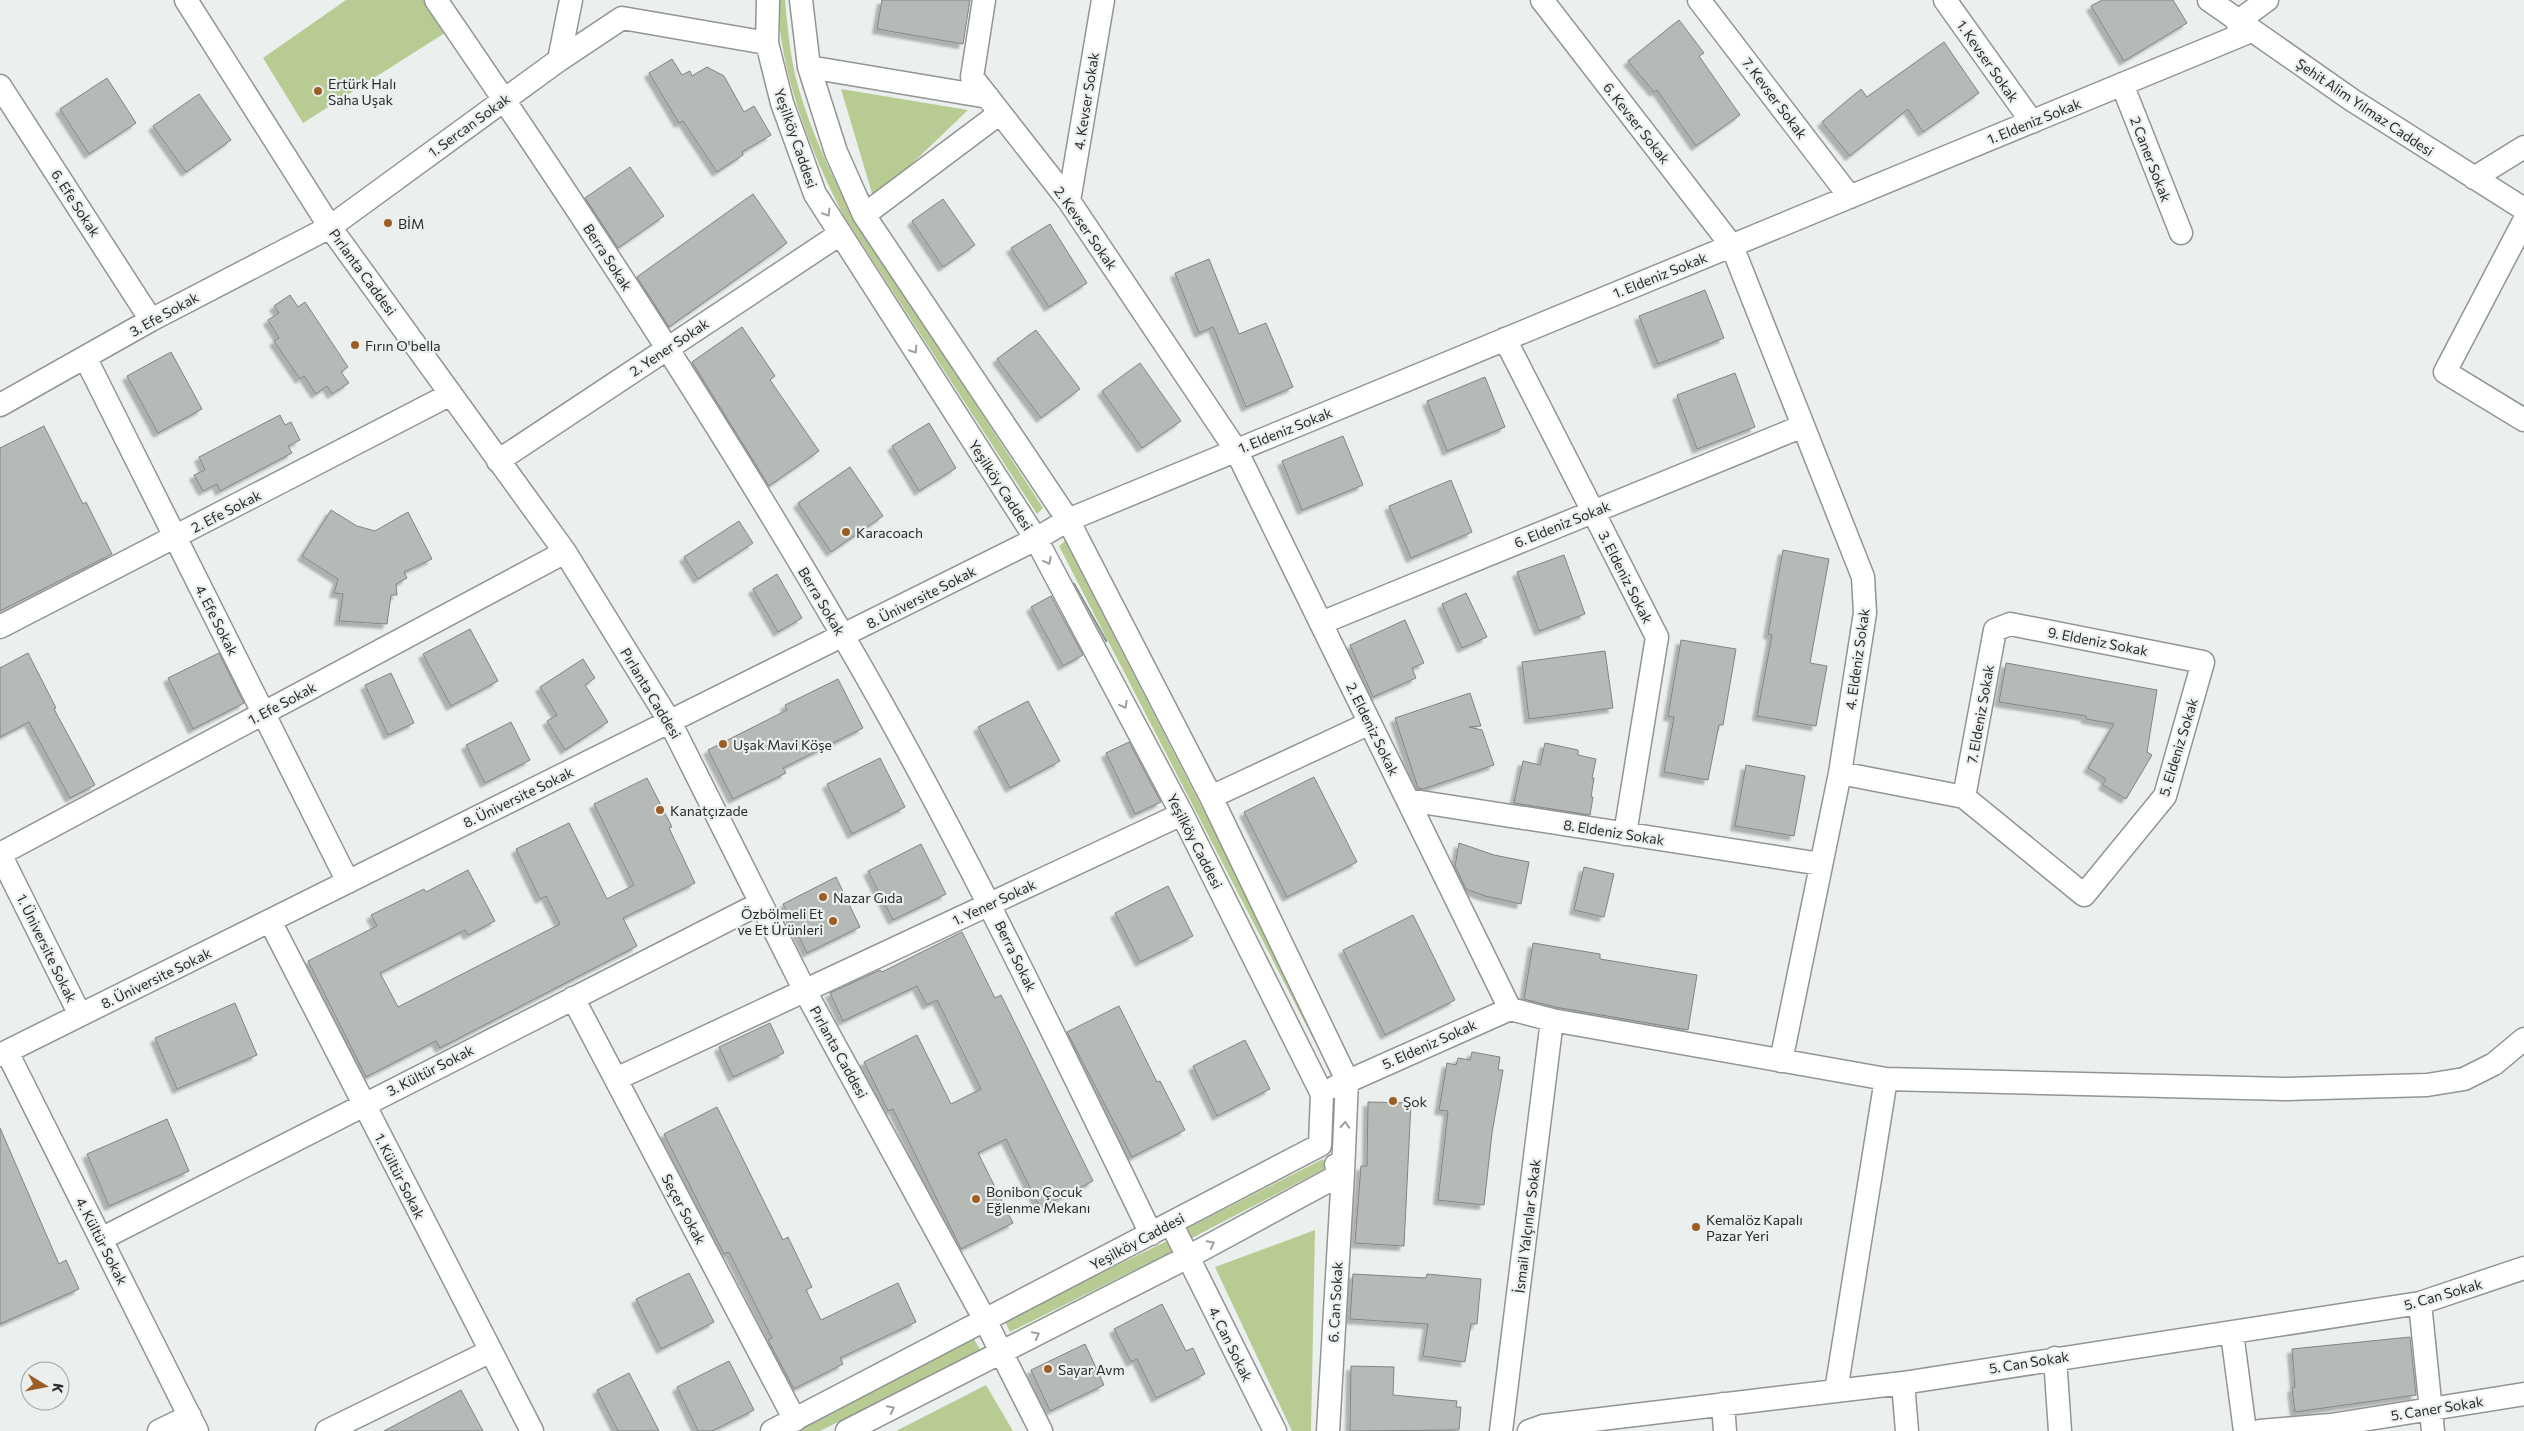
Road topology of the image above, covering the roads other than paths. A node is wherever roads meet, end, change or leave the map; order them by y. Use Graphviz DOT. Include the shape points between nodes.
graph roads {
  1 [pos="186,0"];
  2 [pos="436,0"];
  3 [pos="571,0"];
  4 [pos="768,0"];
  5 [pos="801,0"];
  6 [pos="984,0"];
  7 [pos="1103,0"];
  8 [pos="1542,0"];
  9 [pos="1699,0"];
  10 [pos="1945,0"];
  11 [pos="2209,0"];
  12 [pos="2267,0"];
  13 [pos="2244,26"];
  14 [pos="767,43"];
  15 [pos="559,60"];
  16 [pos="808,67"];
  17 [pos="2122,84"];
  18 [pos="0,86"];
  19 [pos="503,99"];
  20 [pos="994,105"];
  21 [pos="2032,122"];
  22 [pos="2524,147"];
  23 [pos="2474,178"];
  24 [pos="1850,197"];
  25 [pos="1069,201"];
  26 [pos="2524,209"];
  27 [pos="864,215"];
  28 [pos="2524,222"];
  29 [pos="330,227"];
  30 [pos="2180,233"];
  31 [pos="840,234"];
  32 [pos="1732,246"];
  33 [pos="151,320"];
  34 [pos="1505,339"];
  35 [pos="668,348"];
  36 [pos="86,359"];
  37 [pos="451,394"];
  38 [pos="0,405"];
  39 [pos="2524,420"];
  40 [pos="1803,426"];
  41 [pos="1236,450"];
  42 [pos="498,461"];
  43 [pos="1593,512"];
  44 [pos="1068,520"];
  45 [pos="175,537"];
  46 [pos="1036,539"];
  47 [pos="565,552"];
  48 [pos="1321,623"];
  49 [pos="0,628"];
  50 [pos="1995,630"];
  51 [pos="843,636"];
  52 [pos="2203,662"];
  53 [pos="263,713"];
  54 [pos="670,722"];
  55 [pos="1370,723"];
  56 [pos="1840,773"];
  57 [pos="1211,797"];
  58 [pos="1964,797"];
  59 [pos="1408,800"];
  60 [pos="1182,814"];
  61 [pos="1625,834"];
  62 [pos="0,854"];
  63 [pos="1821,864"];
  64 [pos="348,882"];
  65 [pos="760,903"];
  66 [pos="990,904"];
  67 [pos="270,921"];
  68 [pos="805,991"];
  69 [pos="573,998"];
  70 [pos="1510,1008"];
  71 [pos="80,1016"];
  72 [pos="1552,1020"];
  73 [pos="2524,1039"];
  74 [pos="4,1054"];
  75 [pos="1781,1061"];
  76 [pos="616,1079"];
  77 [pos="1886,1079"];
  78 [pos="1347,1080"];
  79 [pos="1322,1094"];
  80 [pos="363,1104"];
  81 [pos="1320,1145"];
  82 [pos="1343,1173"];
  83 [pos="1171,1223"];
  84 [pos="1152,1234"];
  85 [pos="101,1239"];
  86 [pos="1188,1257"];
  87 [pos="2524,1268"];
  88 [pos="2420,1303"];
  89 [pos="985,1320"];
  90 [pos="2232,1334"];
  91 [pos="491,1351"];
  92 [pos="1001,1352"];
  93 [pos="2055,1358"];
  94 [pos="1903,1383"];
  95 [pos="1836,1391"];
  96 [pos="2524,1394"];
  97 [pos="1723,1404"];
  98 [pos="2431,1408"];
  99 [pos="795,1420"];
  100 [pos="193,1424"];
  101 [pos="2331,1428"];
  102 [pos="160,1431"];
  103 [pos="327,1431"];
  104 [pos="532,1431"];
  105 [pos="772,1431"];
  106 [pos="848,1431"];
  107 [pos="1041,1431"];
  108 [pos="1275,1431"];
  109 [pos="1328,1431"];
  110 [pos="1501,1431"];
  111 [pos="1529,1431"];
  112 [pos="1725,1431"];
  113 [pos="1907,1431"];
  114 [pos="2060,1431"];
  115 [pos="2246,1431"];
  116 [pos="2260,1431"];
  117 [pos="2434,1431"];
  1 -- 29 [label="street, Pırlanta Caddesi"];
  2 -- 19 [label="street, Berra Sokak"];
  3 -- 15 [label="street"];
  4 -- 14 [label="street, Yeşilköy Caddesi"];
  5 -- 16 [label="street"];
  6 -- 20 [label="street, 2. Kevser Sokak" via="972,77"];
  7 -- 25 [label="street, 4. Kevser Sokak"];
  8 -- 32 [label="street, 6. Kevser Sokak"];
  9 -- 24 [label="street, 7. Kevser Sokak"];
  10 -- 21 [label="street, 1. Kevser Sokak"];
  11 -- 13 [label="street, Şehit Alim Yılmaz Caddesi"];
  12 -- 13 [label="street, 1. Eldeniz Sokak"];
  13 -- 17 [label="street, 1. Eldeniz Sokak"];
  13 -- 23 [label="street, Şehit Alim Yılmaz Caddesi" via="2360,106"];
  14 -- 15 [label="street, 1. Sercan Sokak" via="622,18"];
  14 -- 31 [label="street, Yeşilköy Caddesi, one-way" via="789,125 815,194"];
  15 -- 19 [label="street, 1. Sercan Sokak"];
  16 -- 20 [label="street"];
  16 -- 27 [label="street" via="836,152"];
  17 -- 21 [label="street, 1. Eldeniz Sokak"];
  17 -- 30 [label="street, 2 Caner Sokak"];
  18 -- 33 [label="street, 6. Efe Sokak"];
  19 -- 29 [label="street, 1. Sercan Sokak"];
  19 -- 35 [label="street, Berra Sokak"];
  20 -- 25 [label="street, 2. Kevser Sokak"];
  20 -- 27 [label="street"];
  21 -- 24 [label="street, 1. Eldeniz Sokak"];
  22 -- 23 [label="street"];
  23 -- 26 [label="street, Şehit Alim Yılmaz Caddesi"];
  24 -- 32 [label="street, 1. Eldeniz Sokak"];
  25 -- 41 [label="street, 2. Kevser Sokak"];
  27 -- 44 [label="street"];
  28 -- 39 [label="street" via="2445,372"];
  29 -- 33 [label="street, 3. Efe Sokak"];
  29 -- 37 [label="street, Pırlanta Caddesi"];
  31 -- 35 [label="street, 2. Yener Sokak"];
  31 -- 46 [label="street, Yeşilköy Caddesi, one-way"];
  32 -- 34 [label="street, 1. Eldeniz Sokak"];
  32 -- 40 [label="street, 4. Eldeniz Sokak"];
  33 -- 36 [label="street, 3. Efe Sokak"];
  34 -- 41 [label="street, 1. Eldeniz Sokak"];
  34 -- 43 [label="street, 3. Eldeniz Sokak"];
  35 -- 42 [label="street, 2. Yener Sokak"];
  35 -- 51 [label="street, Berra Sokak"];
  36 -- 38 [label="street, 3. Efe Sokak"];
  36 -- 45 [label="street, 4. Efe Sokak"];
  37 -- 42 [label="street, Pırlanta Caddesi"];
  37 -- 45 [label="street, 2. Efe Sokak"];
  40 -- 43 [label="street, 6. Eldeniz Sokak"];
  40 -- 56 [label="street, 4. Eldeniz Sokak" via="1863,577 1865,613"];
  41 -- 44 [label="street, 1. Eldeniz Sokak"];
  41 -- 48 [label="street, 2. Eldeniz Sokak"];
  42 -- 47 [label="street, Pırlanta Caddesi"];
  43 -- 48 [label="street, 6. Eldeniz Sokak"];
  43 -- 61 [label="street, 3. Eldeniz Sokak" via="1657,637"];
  44 -- 46 [label="street, 1. Eldeniz Sokak"];
  44 -- 57 [label="street"];
  45 -- 49 [label="street, 2. Efe Sokak"];
  45 -- 53 [label="street, 4. Efe Sokak"];
  46 -- 51 [label="street, 8. Üniversite Sokak"];
  46 -- 60 [label="street, Yeşilköy Caddesi, one-way"];
  47 -- 53 [label="street, 1. Efe Sokak"];
  47 -- 54 [label="street, Pırlanta Caddesi"];
  48 -- 55 [label="street, 2. Eldeniz Sokak"];
  50 -- 52 [label="street, 9. Eldeniz Sokak" via="2010,624"];
  50 -- 58 [label="street, 7. Eldeniz Sokak"];
  51 -- 54 [label="street, 8. Üniversite Sokak"];
  51 -- 66 [label="street, Berra Sokak"];
  52 -- 58 [label="street, 5. Eldeniz Sokak" via="2165,796 2084,894"];
  53 -- 62 [label="street, 1. Efe Sokak"];
  53 -- 64 [label="street, 4. Efe Sokak"];
  54 -- 64 [label="street, 8. Üniversite Sokak"];
  54 -- 65 [label="street, Pırlanta Caddesi"];
  55 -- 57 [label="street"];
  55 -- 59 [label="street, 2. Eldeniz Sokak"];
  56 -- 58 [label="street"];
  56 -- 63 [label="street, 4. Eldeniz Sokak"];
  57 -- 78 [label="street"];
  59 -- 61 [label="street, 8. Eldeniz Sokak"];
  59 -- 70 [label="street, 2. Eldeniz Sokak"];
  60 -- 66 [label="street, 1. Yener Sokak"];
  60 -- 79 [label="street, Yeşilköy Caddesi"];
  61 -- 63 [label="street, 8. Eldeniz Sokak"];
  62 -- 71 [label="street, 1. Üniversite Sokak"];
  63 -- 75 [label="street, 4. Eldeniz Sokak"];
  64 -- 67 [label="street, 8. Üniversite Sokak"];
  65 -- 68 [label="street, Pırlanta Caddesi"];
  65 -- 69 [label="street, 3. Kültür Sokak"];
  66 -- 68 [label="street, 1. Yener Sokak"];
  66 -- 84 [label="street, Berra Sokak"];
  67 -- 71 [label="street, 8. Üniversite Sokak"];
  67 -- 80 [label="street, 1. Kültür Sokak"];
  68 -- 76 [label="street, 1. Yener Sokak"];
  68 -- 89 [label="street, Pırlanta Caddesi"];
  69 -- 76 [label="street, Seçer Sokak"];
  69 -- 80 [label="street, 3. Kültür Sokak"];
  70 -- 72 [label="street"];
  70 -- 78 [label="street, 5. Eldeniz Sokak"];
  71 -- 74 [label="street, 8. Üniversite Sokak"];
  72 -- 75 [label="street"];
  72 -- 110 [label="street, İsmail Yalçınlar Sokak"];
  73 -- 77 [label="street" via="2494,1064 2464,1078 2427,1085 2285,1089"];
  74 -- 85 [label="street, 4. Kültür Sokak"];
  75 -- 77 [label="street"];
  76 -- 99 [label="street, Seçer Sokak"];
  77 -- 95 [label="street"];
  78 -- 79 [label="street, 5. Eldeniz Sokak"];
  82 -- 78 [label="street, one-way"];
  79 -- 81 [label="street, Yeşilköy Caddesi"];
  80 -- 85 [label="street, 3. Kültür Sokak"];
  80 -- 91 [label="street, 1. Kültür Sokak"];
  81 -- 82 [label="street"];
  81 -- 83 [label="street, Yeşilköy Caddesi"];
  86 -- 82 [label="street, one-way"];
  82 -- 109 [label="street, 6. Can Sokak"];
  83 -- 84 [label="street, Yeşilköy Caddesi"];
  83 -- 86 [label="street, 4. Can Sokak"];
  84 -- 89 [label="street, Yeşilköy Caddesi"];
  85 -- 100 [label="street, 4. Kültür Sokak"];
  92 -- 86 [label="street, one-way"];
  86 -- 108 [label="street, 4. Can Sokak"];
  87 -- 88 [label="street, 5. Can Sokak"];
  88 -- 90 [label="street, 5. Can Sokak"];
  88 -- 98 [label="street"];
  89 -- 92 [label="street, Pırlanta Caddesi"];
  89 -- 99 [label="street, Yeşilköy Caddesi"];
  90 -- 93 [label="street, 5. Can Sokak"];
  90 -- 115 [label="street"];
  91 -- 103 [label="street"];
  91 -- 104 [label="street, 1. Kültür Sokak"];
  106 -- 92 [label="street, one-way"];
  92 -- 107 [label="street, Pırlanta Caddesi"];
  93 -- 94 [label="street, 5. Can Sokak"];
  93 -- 114 [label="street"];
  94 -- 95 [label="street, 5. Can Sokak"];
  94 -- 113 [label="street"];
  95 -- 97 [label="street, 5. Can Sokak"];
  96 -- 98 [label="street, 5. Caner Sokak"];
  97 -- 111 [label="street, 5. Can Sokak" via="1543,1426"];
  97 -- 112 [label="street"];
  98 -- 101 [label="street, 5. Caner Sokak"];
  98 -- 117 [label="street"];
  99 -- 105 [label="street, Yeşilköy Caddesi"];
  100 -- 102 [label="street"];
  101 -- 116 [label="street, 5. Caner Sokak"];
}
